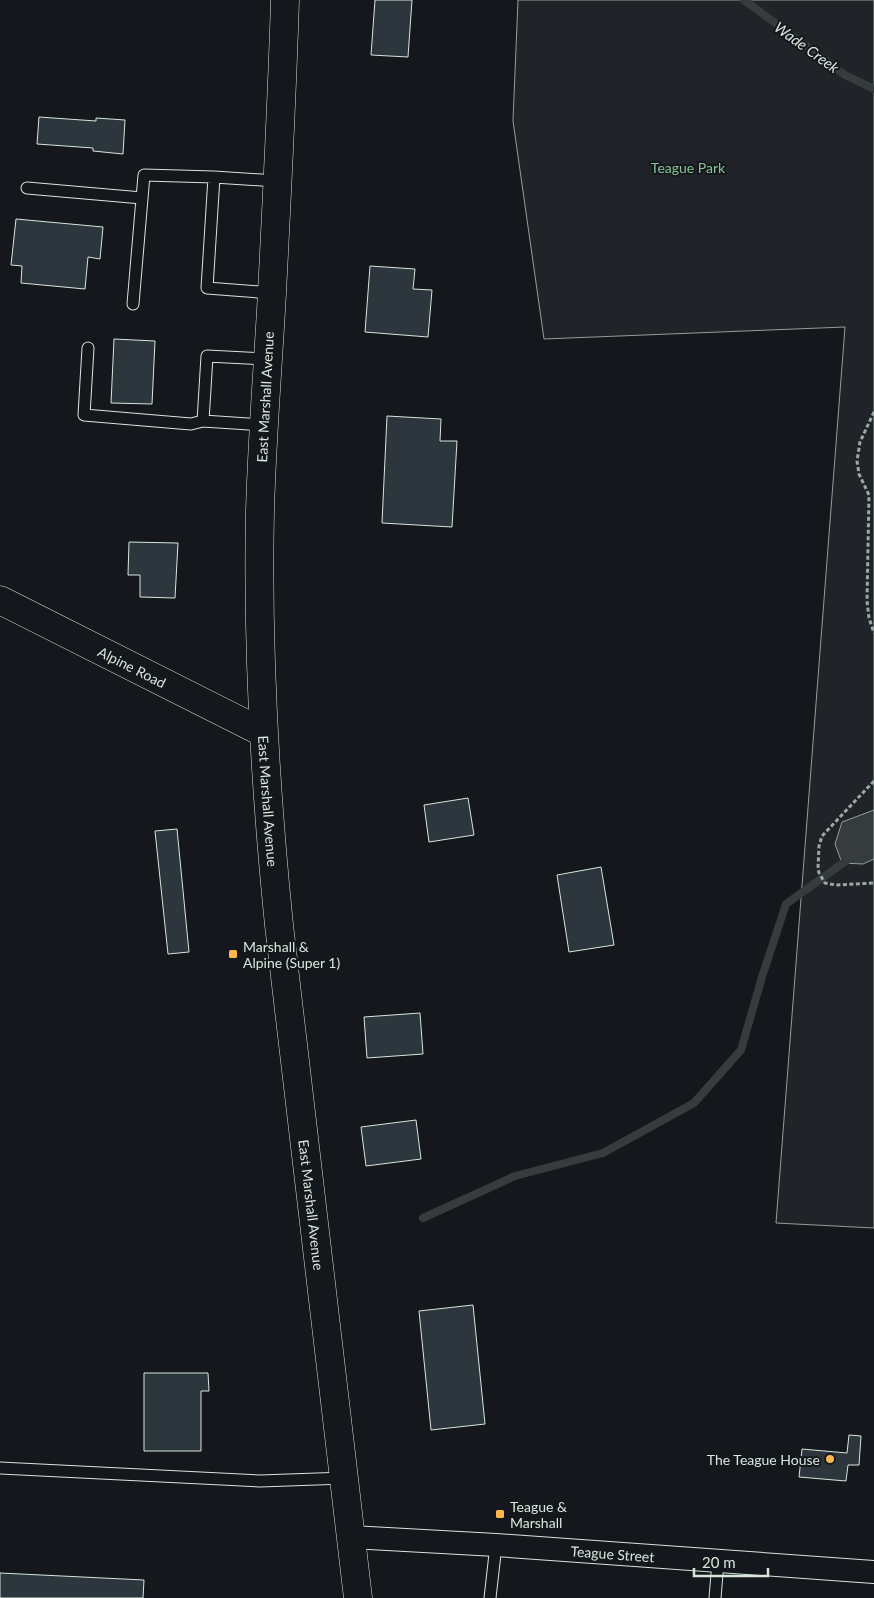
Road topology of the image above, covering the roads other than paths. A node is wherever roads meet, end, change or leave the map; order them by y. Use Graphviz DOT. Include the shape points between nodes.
graph roads {
  1 [pos="286,0"];
  2 [pos="214,177"];
  3 [pos="277,181"];
  4 [pos="27,188"];
  5 [pos="142,198"];
  6 [pos="272,293"];
  7 [pos="133,304"];
  8 [pos="88,348"];
  9 [pos="267,359"];
  10 [pos="203,421"];
  11 [pos="263,425"];
  12 [pos="0,600"];
  13 [pos="262,732"];
  14 [pos="0,1468"];
  15 [pos="345,1478"];
  16 [pos="351,1537"];
  17 [pos="496,1545"];
  18 [pos="718,1562"];
  19 [pos="874,1572"];
  20 [pos="358,1598"];
  21 [pos="490,1598"];
  22 [pos="715,1598"];
  1 -- 3 [label="main road, East Marshall Avenue"];
  2 -- 3 [label="lane"];
  2 -- 5 [label="lane" via="144,174"];
  2 -- 6 [label="lane" via="207,288"];
  3 -- 6 [label="main road, East Marshall Avenue"];
  4 -- 5 [label="lane"];
  5 -- 7 [label="lane"];
  6 -- 9 [label="main road, East Marshall Avenue"];
  8 -- 10 [label="lane" via="84,415 191,424"];
  9 -- 10 [label="lane" via="207,356"];
  9 -- 11 [label="main road, East Marshall Avenue"];
  10 -- 11 [label="lane"];
  11 -- 13 [label="main road, East Marshall Avenue" via="260,566"];
  12 -- 13 [label="main road, Alpine Road"];
  13 -- 15 [label="main road, East Marshall Avenue" via="279,924"];
  14 -- 15 [label="lane" via="260,1481"];
  15 -- 16 [label="main road, East Marshall Avenue"];
  16 -- 17 [label="street, Teague Street"];
  16 -- 20 [label="main road, East Marshall Avenue"];
  17 -- 18 [label="street, Teague Street"];
  17 -- 21 [label="lane"];
  18 -- 19 [label="street, Teague Street"];
  18 -- 22 [label="lane"];
}
